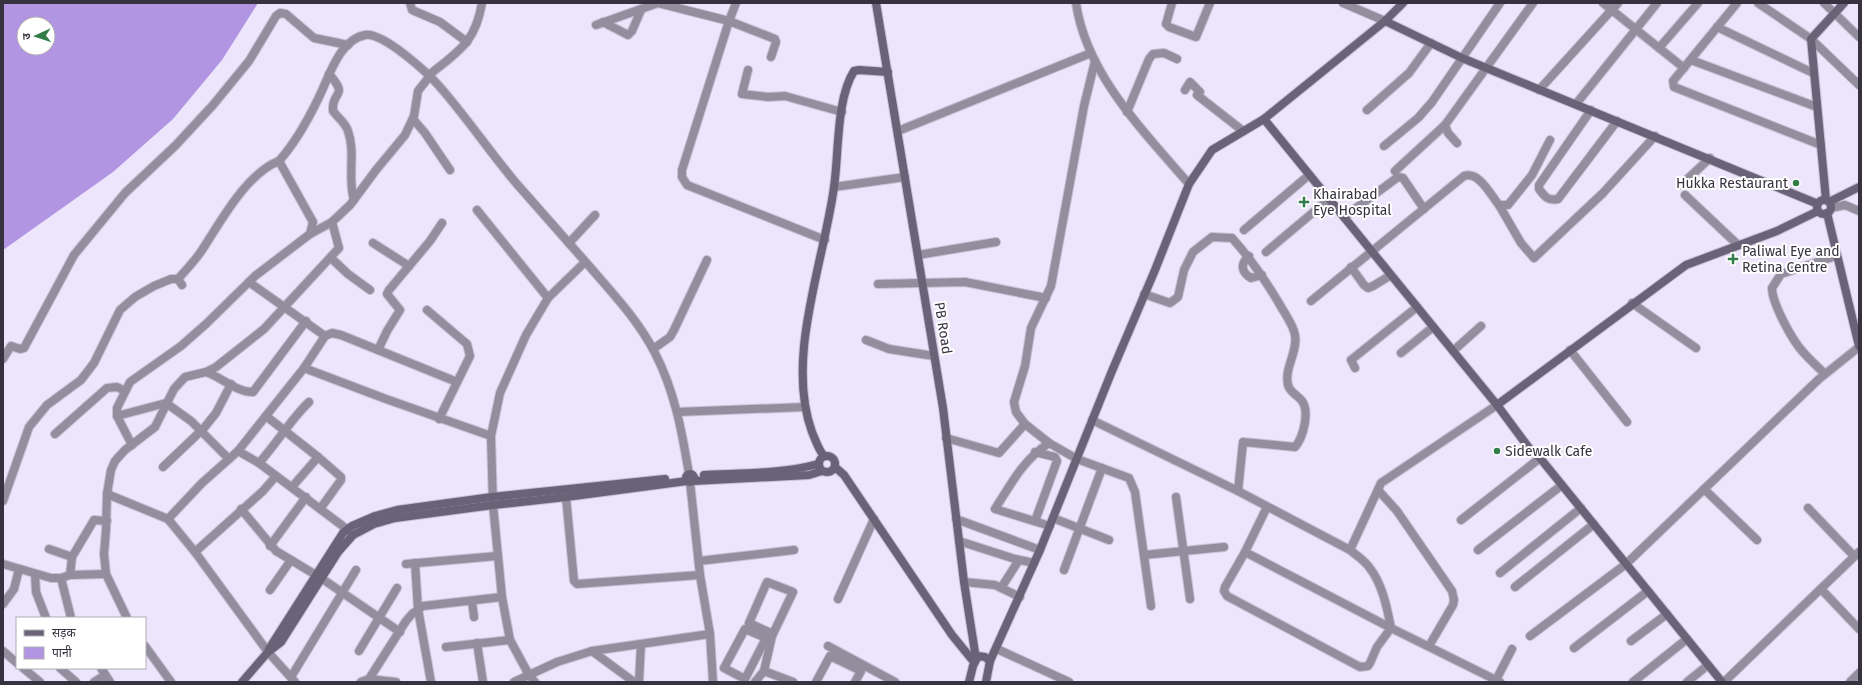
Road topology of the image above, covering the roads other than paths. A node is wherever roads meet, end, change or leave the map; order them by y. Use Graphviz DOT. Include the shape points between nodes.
graph roads {
  1 [pos="410,3"];
  2 [pos="482,3"];
  3 [pos="736,3"];
  4 [pos="876,3"];
  5 [pos="1076,3"];
  6 [pos="1172,3"];
  7 [pos="1210,3"];
  8 [pos="1343,3"];
  9 [pos="1403,3"];
  10 [pos="1500,3"];
  11 [pos="1533,3"];
  12 [pos="1603,3"];
  13 [pos="1618,3"];
  14 [pos="1657,3"];
  15 [pos="1698,3"];
  16 [pos="1736,3"];
  17 [pos="1758,3"];
  18 [pos="1824,3"];
  19 [pos="1844,3"];
  20 [pos="641,10"];
  21 [pos="1612,11"];
  22 [pos="1834,13"];
  23 [pos="729,21"];
  24 [pos="1385,21"];
  25 [pos="1717,27"];
  26 [pos="1636,30"];
  27 [pos="1859,37"];
  28 [pos="1811,39"];
  29 [pos="467,42"];
  30 [pos="1431,43"];
  31 [pos="348,45"];
  32 [pos="1659,48"];
  33 [pos="1091,53"];
  34 [pos="771,58"];
  35 [pos="1462,58"];
  36 [pos="1177,59"];
  37 [pos="1691,60"];
  38 [pos="1095,61"];
  39 [pos="1684,68"];
  40 [pos="1487,69"];
  41 [pos="748,70"];
  42 [pos="888,72"];
  43 [pos="1813,73"];
  44 [pos="329,74"];
  45 [pos="428,76"];
  46 [pos="1859,85"];
  47 [pos="1185,90"];
  48 [pos="1539,90"];
  49 [pos="1576,104"];
  50 [pos="1817,107"];
  51 [pos="1367,110"];
  52 [pos="1591,110"];
  53 [pos="842,112"];
  54 [pos="1127,112"];
  55 [pos="413,118"];
  56 [pos="1264,119"];
  57 [pos="1616,120"];
  58 [pos="1445,125"];
  59 [pos="898,131"];
  60 [pos="1243,131"];
  61 [pos="1655,136"];
  62 [pos="1550,140"];
  63 [pos="1457,142"];
  64 [pos="1821,145"];
  65 [pos="1384,146"];
  66 [pos="1710,158"];
  67 [pos="279,161"];
  68 [pos="450,170"];
  69 [pos="1395,171"];
  70 [pos="1309,175"];
  71 [pos="906,177"];
  72 [pos="1189,184"];
  73 [pos="1680,185"];
  74 [pos="834,187"];
  75 [pos="1859,188"];
  76 [pos="1685,195"];
  77 [pos="1329,199"];
  78 [pos="354,200"];
  79 [pos="1499,205"];
  80 [pos="1828,206"];
  81 [pos="1818,207"];
  82 [pos="1424,209"];
  83 [pos="477,210"];
  84 [pos="1859,211"];
  85 [pos="596,215"];
  86 [pos="1344,217"];
  87 [pos="332,222"];
  88 [pos="442,223"];
  89 [pos="1244,230"];
  90 [pos="310,234"];
  91 [pos="825,240"];
  92 [pos="996,242"];
  93 [pos="373,243"];
  94 [pos="569,243"];
  95 [pos="1738,245"];
  96 [pos="1371,251"];
  97 [pos="1266,252"];
  98 [pos="918,254"];
  99 [pos="1249,256"];
  100 [pos="1836,256"];
  101 [pos="330,258"];
  102 [pos="706,260"];
  103 [pos="585,262"];
  104 [pos="409,266"];
  105 [pos="1351,267"];
  106 [pos="1262,275"];
  107 [pos="1391,275"];
  108 [pos="249,282"];
  109 [pos="923,283"];
  110 [pos="878,284"];
  111 [pos="370,290"];
  112 [pos="1144,294"];
  113 [pos="548,298"];
  114 [pos="1046,298"];
  115 [pos="1311,301"];
  116 [pos="1632,303"];
  117 [pos="284,306"];
  118 [pos="1417,307"];
  119 [pos="427,310"];
  120 [pos="306,321"];
  121 [pos="1481,326"];
  122 [pos="1433,327"];
  123 [pos="326,336"];
  124 [pos="866,340"];
  125 [pos="1859,347"];
  126 [pos="1696,348"];
  127 [pos="653,349"];
  128 [pos="378,350"];
  129 [pos="1570,350"];
  130 [pos="1453,351"];
  131 [pos="1401,353"];
  132 [pos="934,356"];
  133 [pos="3,359"];
  134 [pos="304,368"];
  135 [pos="1354,368"];
  136 [pos="206,372"];
  137 [pos="1825,374"];
  138 [pos="457,382"];
  139 [pos="231,384"];
  140 [pos="125,391"];
  141 [pos="308,402"];
  142 [pos="166,403"];
  143 [pos="1497,405"];
  144 [pos="805,407"];
  145 [pos="677,412"];
  146 [pos="117,416"];
  147 [pos="266,416"];
  148 [pos="439,419"];
  149 [pos="1092,420"];
  150 [pos="1627,422"];
  151 [pos="1025,424"];
  152 [pos="201,430"];
  153 [pos="286,430"];
  154 [pos="55,434"];
  155 [pos="491,436"];
  156 [pos="946,438"];
  157 [pos="1048,443"];
  158 [pos="132,444"];
  159 [pos="238,452"];
  160 [pos="1035,452"];
  161 [pos="318,456"];
  162 [pos="824,456"];
  163 [pos="1540,458"];
  164 [pos="229,459"];
  165 [pos="1077,459"];
  166 [pos="259,463"];
  167 [pos="163,467"];
  168 [pos="820,467"];
  169 [pos="834,467"];
  170 [pos="1102,468"];
  171 [pos="276,476"];
  172 [pos="690,478"];
  173 [pos="6,483"];
  174 [pos="1562,485"];
  175 [pos="292,487"];
  176 [pos="1704,489"];
  177 [pos="1378,490"];
  178 [pos="1238,491"];
  179 [pos="107,494"];
  180 [pos="306,497"];
  181 [pos="566,497"];
  182 [pos="1176,498"];
  183 [pos="3,501"];
  184 [pos="492,501"];
  185 [pos="1267,507"];
  186 [pos="1581,508"];
  187 [pos="1808,508"];
  188 [pos="320,509"];
  189 [pos="241,510"];
  190 [pos="874,518"];
  191 [pos="168,519"];
  192 [pos="378,519"];
  193 [pos="956,519"];
  194 [pos="1461,520"];
  195 [pos="106,521"];
  196 [pos="1035,521"];
  197 [pos="1051,522"];
  198 [pos="1594,524"];
  199 [pos="1079,529"];
  200 [pos="348,530"];
  201 [pos="1109,540"];
  202 [pos="1757,540"];
  203 [pos="959,541"];
  204 [pos="270,546"];
  205 [pos="1224,547"];
  206 [pos="49,549"];
  207 [pos="794,550"];
  208 [pos="1040,550"];
  209 [pos="1350,550"];
  210 [pos="1478,550"];
  211 [pos="1183,551"];
  212 [pos="195,552"];
  213 [pos="1245,552"];
  214 [pos="1857,554"];
  215 [pos="1144,555"];
  216 [pos="497,556"];
  217 [pos="72,557"];
  218 [pos="291,560"];
  219 [pos="1019,560"];
  220 [pos="699,561"];
  221 [pos="414,563"];
  222 [pos="1034,563"];
  223 [pos="3,564"];
  224 [pos="406,564"];
  225 [pos="1626,564"];
  226 [pos="18,569"];
  227 [pos="356,570"];
  228 [pos="1064,570"];
  229 [pos="34,574"];
  230 [pos="106,574"];
  231 [pos="1500,574"];
  232 [pos="70,575"];
  233 [pos="700,575"];
  234 [pos="319,576"];
  235 [pos="61,578"];
  236 [pos="964,582"];
  237 [pos="397,588"];
  238 [pos="1001,588"];
  239 [pos="1515,588"];
  240 [pos="1821,589"];
  241 [pos="270,590"];
  242 [pos="1648,591"];
  243 [pos="342,593"];
  244 [pos="502,597"];
  245 [pos="1020,597"];
  246 [pos="838,598"];
  247 [pos="1190,599"];
  248 [pos="472,601"];
  249 [pos="3,604"];
  250 [pos="1151,606"];
  251 [pos="418,609"];
  252 [pos="1667,614"];
  253 [pos="46,617"];
  254 [pos="71,617"];
  255 [pos="127,617"];
  256 [pos="378,617"];
  257 [pos="474,617"];
  258 [pos="1391,628"];
  259 [pos="1859,629"];
  260 [pos="400,632"];
  261 [pos="710,634"];
  262 [pos="773,634"];
  263 [pos="1530,636"];
  264 [pos="1687,639"];
  265 [pos="510,640"];
  266 [pos="1630,641"];
  267 [pos="477,643"];
  268 [pos="641,644"];
  269 [pos="828,646"];
  270 [pos="1429,646"];
  271 [pos="146,647"];
  272 [pos="446,647"];
  273 [pos="997,648"];
  274 [pos="1574,648"];
  275 [pos="1512,649"];
  276 [pos="3,651"];
  277 [pos="359,651"];
  278 [pos="592,651"];
  279 [pos="268,652"];
  280 [pos="16,660"];
  281 [pos="975,660"];
  282 [pos="990,661"];
  283 [pos="1708,665"];
  284 [pos="24,669"];
  285 [pos="61,669"];
  286 [pos="764,671"];
  287 [pos="1859,673"];
  288 [pos="105,675"];
  289 [pos="529,675"];
  290 [pos="293,680"];
  291 [pos="365,680"];
  292 [pos="715,680"];
  293 [pos="744,680"];
  294 [pos="1498,681"];
  295 [pos="40,682"];
  296 [pos="76,682"];
  297 [pos="94,682"];
  298 [pos="171,682"];
  299 [pos="242,682"];
  300 [pos="396,682"];
  301 [pos="431,682"];
  302 [pos="483,682"];
  303 [pos="514,682"];
  304 [pos="535,682"];
  305 [pos="634,682"];
  306 [pos="640,682"];
  307 [pos="755,682"];
  308 [pos="793,682"];
  309 [pos="816,682"];
  310 [pos="855,682"];
  311 [pos="895,682"];
  312 [pos="968,682"];
  313 [pos="986,682"];
  314 [pos="1069,682"];
  315 [pos="1633,682"];
  316 [pos="1687,682"];
  317 [pos="1723,682"];
  318 [pos="1850,682"];
  1 -- 29 [label="street" via="412,10 440,22"];
  2 -- 29 [label="street" via="479,22"];
  3 -- 23 [label="street"];
  4 -- 42 [label="street, PB Road"];
  5 -- 33 [label="street"];
  6 -- 7 [label="street" via="1166,24 1196,37"];
  8 -- 24 [label="street"];
  9 -- 24 [label="street"];
  10 -- 35 [label="street"];
  11 -- 40 [label="street"];
  12 -- 21 [label="street"];
  13 -- 21 [label="street"];
  14 -- 26 [label="street"];
  15 -- 32 [label="street"];
  16 -- 25 [label="street"];
  17 -- 28 [label="street"];
  18 -- 22 [label="street"];
  19 -- 22 [label="street"];
  20 -- 20 [label="street" via="599,23 628,35"];
  20 -- 23 [label="street" via="658,3"];
  21 -- 26 [label="street"];
  21 -- 48 [label="street"];
  22 -- 27 [label="street"];
  22 -- 28 [label="street"];
  23 -- 34 [label="street" via="775,38"];
  23 -- 91 [label="street" via="682,170 682,177 687,184"];
  24 -- 30 [label="street"];
  24 -- 56 [label="street"];
  25 -- 37 [label="street"];
  25 -- 43 [label="street"];
  26 -- 32 [label="street"];
  26 -- 49 [label="street"];
  28 -- 43 [label="street"];
  28 -- 46 [label="street"];
  29 -- 45 [label="street"];
  30 -- 35 [label="street"];
  30 -- 51 [label="street" via="1409,73"];
  31 -- 44 [label="street" via="334,62"];
  31 -- 45 [label="street" via="356,38 377,36 390,43"];
  31 -- 133 [label="street" via="314,38 286,14 280,13 276,16 249,60 212,105 175,146 125,193 78,250 24,348 11,346"];
  32 -- 39 [label="street"];
  33 -- 38 [label="street"];
  33 -- 59 [label="street"];
  35 -- 40 [label="street"];
  35 -- 65 [label="street" via="1418,118"];
  36 -- 54 [label="street" via="1164,53 1153,54"];
  37 -- 39 [label="street"];
  37 -- 50 [label="street"];
  38 -- 54 [label="street"];
  38 -- 114 [label="street" via="1084,106 1051,286"];
  39 -- 64 [label="street" via="1674,81 1674,87"];
  40 -- 48 [label="street"];
  40 -- 58 [label="street"];
  41 -- 53 [label="street" via="742,94 785,96"];
  42 -- 53 [label="street" via="854,71 847,84"];
  42 -- 59 [label="street, PB Road"];
  43 -- 50 [label="street"];
  44 -- 67 [label="street" via="319,97"];
  44 -- 78 [label="street" via="340,89 333,108 335,114 344,122 350,138"];
  45 -- 55 [label="street" via="418,91"];
  45 -- 94 [label="street" via="440,87 494,158"];
  47 -- 60 [label="street" via="1190,82 1200,92 1197,95"];
  48 -- 49 [label="street"];
  49 -- 52 [label="street"];
  50 -- 64 [label="street"];
  52 -- 57 [label="street"];
  52 -- 57 [label="street" via="1539,185 1546,198 1558,199"];
  53 -- 74 [label="street"];
  54 -- 72 [label="street"];
  55 -- 68 [label="street"];
  55 -- 78 [label="street" via="405,135"];
  56 -- 60 [label="street"];
  56 -- 70 [label="street"];
  57 -- 61 [label="street"];
  58 -- 63 [label="street" via="1448,133"];
  58 -- 69 [label="street"];
  59 -- 71 [label="street, PB Road"];
  60 -- 72 [label="street" via="1212,150"];
  61 -- 66 [label="street"];
  61 -- 79 [label="street" via="1603,193 1534,258 1521,242"];
  62 -- 79 [label="street" via="1522,189 1508,205"];
  64 -- 80 [label="street"];
  66 -- 73 [label="street"];
  66 -- 81 [label="street"];
  67 -- 90 [label="street" via="314,222"];
  67 -- 173 [label="street" via="260,172 241,192 180,282 171,279 154,286 120,310 94,363 81,380 47,405 29,426"];
  70 -- 77 [label="street"];
  70 -- 89 [label="street"];
  71 -- 74 [label="street"];
  71 -- 98 [label="street, PB Road"];
  72 -- 112 [label="street"];
  74 -- 91 [label="street"];
  75 -- 80 [label="street"];
  76 -- 95 [label="street"];
  77 -- 86 [label="street"];
  77 -- 97 [label="street"];
  78 -- 87 [label="street"];
  79 -- 82 [label="street" via="1476,176 1469,174"];
  80 -- 81 [label="street" via="1821,200"];
  80 -- 81 [label="street" via="1820,213"];
  80 -- 84 [label="street" via="1845,205"];
  80 -- 100 [label="street"];
  81 -- 95 [label="street" via="1777,231"];
  82 -- 86 [label="street" via="1403,178 1398,178"];
  82 -- 96 [label="street"];
  83 -- 113 [label="street"];
  85 -- 94 [label="street"];
  86 -- 96 [label="street"];
  87 -- 90 [label="street"];
  87 -- 101 [label="street" via="339,248"];
  88 -- 104 [label="street"];
  90 -- 108 [label="street"];
  91 -- 144 [label="street" via="814,281 807,323"];
  92 -- 98 [label="street"];
  93 -- 104 [label="street"];
  94 -- 103 [label="street"];
  95 -- 116 [label="street" via="1686,265"];
  96 -- 105 [label="street"];
  96 -- 107 [label="street"];
  98 -- 109 [label="street, PB Road"];
  99 -- 106 [label="street"];
  99 -- 106 [label="street" via="1242,267 1243,272 1251,278"];
  99 -- 112 [label="street" via="1232,238 1212,237 1193,252 1184,270 1178,297 1174,301"];
  100 -- 125 [label="street"];
  100 -- 137 [label="street" via="1781,274 1772,288 1783,320 1802,351"];
  101 -- 111 [label="street"];
  101 -- 117 [label="street"];
  102 -- 127 [label="street" via="670,337"];
  103 -- 113 [label="street"];
  103 -- 127 [label="street" via="633,316"];
  104 -- 128 [label="street" via="387,294 400,310 386,331"];
  105 -- 107 [label="street" via="1368,288"];
  105 -- 115 [label="street"];
  106 -- 178 [label="street" via="1295,335 1287,374 1288,387 1302,400 1305,415 1300,441 1295,447 1243,442"];
  107 -- 118 [label="street"];
  108 -- 117 [label="street"];
  108 -- 140 [label="street" via="181,346 130,382"];
  109 -- 110 [label="street"];
  109 -- 114 [label="street" via="965,282"];
  109 -- 132 [label="street, PB Road"];
  112 -- 149 [label="street"];
  113 -- 155 [label="street" via="526,335 500,393"];
  114 -- 151 [label="street" via="1031,328 1014,402 1016,412"];
  116 -- 126 [label="street"];
  116 -- 129 [label="street"];
  117 -- 120 [label="street"];
  117 -- 136 [label="street" via="264,329 226,360"];
  118 -- 122 [label="street"];
  118 -- 135 [label="street" via="1351,360"];
  119 -- 138 [label="street" via="467,344 470,356"];
  120 -- 123 [label="street"];
  120 -- 139 [label="street" via="253,392 243,391"];
  121 -- 130 [label="street"];
  122 -- 130 [label="street"];
  122 -- 131 [label="street"];
  123 -- 128 [label="street" via="332,333 341,335"];
  123 -- 134 [label="street"];
  124 -- 132 [label="street" via="889,349"];
  125 -- 137 [label="street"];
  127 -- 145 [label="street" via="670,386"];
  128 -- 138 [label="street"];
  129 -- 143 [label="street"];
  129 -- 150 [label="street"];
  130 -- 143 [label="street"];
  132 -- 156 [label="street, PB Road"];
  134 -- 147 [label="street"];
  134 -- 148 [label="street"];
  136 -- 139 [label="street"];
  136 -- 142 [label="street" via="185,377"];
  137 -- 176 [label="street"];
  138 -- 148 [label="street"];
  139 -- 152 [label="street" via="216,413"];
  140 -- 146 [label="street" via="117,408"];
  140 -- 154 [label="street" via="117,387 107,388"];
  141 -- 153 [label="street"];
  142 -- 146 [label="street"];
  142 -- 152 [label="street"];
  142 -- 158 [label="street" via="156,427"];
  143 -- 163 [label="street" via="1529,448"];
  143 -- 177 [label="street" via="1381,483"];
  144 -- 145 [label="street"];
  144 -- 162 [label="street" via="818,450"];
  145 -- 172 [label="street"];
  146 -- 158 [label="street"];
  147 -- 153 [label="street"];
  147 -- 159 [label="street"];
  148 -- 155 [label="street"];
  149 -- 165 [label="street"];
  149 -- 178 [label="street"];
  151 -- 156 [label="street" via="999,453"];
  151 -- 157 [label="street"];
  152 -- 164 [label="street"];
  152 -- 167 [label="street"];
  153 -- 161 [label="street"];
  153 -- 166 [label="street"];
  155 -- 184 [label="street"];
  156 -- 193 [label="street, PB Road"];
  157 -- 160 [label="street"];
  157 -- 165 [label="street"];
  158 -- 179 [label="street" via="115,461"];
  159 -- 164 [label="street"];
  159 -- 166 [label="street"];
  160 -- 196 [label="street" via="1055,457 1057,461"];
  160 -- 196 [label="street" via="1026,461 995,509"];
  161 -- 175 [label="street"];
  161 -- 188 [label="street" via="341,477"];
  162 -- 168 [label="street" via="820,459"];
  162 -- 169 [label="street" via="833,459"];
  163 -- 174 [label="street"];
  163 -- 194 [label="street"];
  164 -- 191 [label="street"];
  165 -- 170 [label="street"];
  165 -- 197 [label="street"];
  166 -- 171 [label="street"];
  168 -- 169 [label="street" via="829,472"];
  168 -- 172 [label="street" via="809,475"];
  169 -- 190 [label="street" via="844,475"];
  170 -- 199 [label="street"];
  170 -- 215 [label="street" via="1121,474 1132,481"];
  171 -- 175 [label="street"];
  171 -- 189 [label="street"];
  172 -- 181 [label="street"];
  172 -- 184 [label="street"];
  172 -- 220 [label="street"];
  173 -- 183 [label="street"];
  174 -- 186 [label="street"];
  174 -- 210 [label="street"];
  175 -- 180 [label="street"];
  176 -- 202 [label="street"];
  176 -- 225 [label="street"];
  177 -- 209 [label="street"];
  177 -- 270 [label="street" via="1397,511 1452,591 1453,605"];
  178 -- 185 [label="street"];
  179 -- 191 [label="street"];
  179 -- 195 [label="street"];
  180 -- 188 [label="street"];
  180 -- 204 [label="street"];
  181 -- 184 [label="street"];
  181 -- 233 [label="street" via="574,581 577,584"];
  182 -- 211 [label="street"];
  184 -- 192 [label="street"];
  184 -- 216 [label="street"];
  185 -- 209 [label="street"];
  185 -- 213 [label="street"];
  186 -- 198 [label="street"];
  186 -- 231 [label="street"];
  187 -- 214 [label="street"];
  188 -- 200 [label="street"];
  189 -- 204 [label="street"];
  189 -- 212 [label="street"];
  190 -- 246 [label="street"];
  190 -- 281 [label="street" via="952,635"];
  191 -- 212 [label="street"];
  192 -- 200 [label="street"];
  192 -- 234 [label="street" via="353,535"];
  193 -- 203 [label="street, PB Road"];
  193 -- 208 [label="street"];
  195 -- 217 [label="street" via="94,520"];
  195 -- 230 [label="street"];
  196 -- 197 [label="street"];
  197 -- 199 [label="street"];
  197 -- 208 [label="street"];
  198 -- 225 [label="street"];
  198 -- 239 [label="street"];
  199 -- 201 [label="street"];
  199 -- 228 [label="street"];
  200 -- 234 [label="street" via="343,533"];
  203 -- 219 [label="street"];
  203 -- 236 [label="street, PB Road"];
  204 -- 218 [label="street"];
  205 -- 211 [label="street"];
  206 -- 217 [label="street"];
  207 -- 220 [label="street"];
  208 -- 222 [label="street"];
  209 -- 258 [label="street" via="1369,567 1382,591"];
  211 -- 215 [label="street"];
  211 -- 247 [label="street"];
  212 -- 279 [label="street"];
  213 -- 258 [label="street"];
  213 -- 258 [label="street" via="1225,587 1227,596 1360,667 1368,666 1377,647"];
  214 -- 240 [label="street"];
  215 -- 250 [label="street"];
  216 -- 221 [label="street"];
  216 -- 244 [label="street"];
  217 -- 232 [label="street"];
  218 -- 234 [label="street"];
  218 -- 241 [label="street"];
  219 -- 222 [label="street"];
  219 -- 238 [label="street"];
  220 -- 233 [label="street"];
  221 -- 224 [label="street"];
  221 -- 251 [label="street"];
  222 -- 245 [label="street"];
  223 -- 226 [label="street"];
  225 -- 242 [label="street"];
  225 -- 263 [label="street"];
  226 -- 229 [label="street"];
  226 -- 249 [label="street" via="14,589"];
  227 -- 243 [label="street"];
  229 -- 235 [label="street"];
  229 -- 253 [label="street" via="36,592"];
  230 -- 232 [label="street"];
  230 -- 255 [label="street"];
  232 -- 235 [label="street"];
  233 -- 261 [label="street"];
  234 -- 243 [label="street"];
  234 -- 279 [label="street" via="281,642"];
  235 -- 254 [label="street"];
  236 -- 238 [label="street" via="980,582"];
  236 -- 281 [label="street, PB Road"];
  237 -- 256 [label="street"];
  238 -- 245 [label="street"];
  240 -- 259 [label="street"];
  240 -- 317 [label="street"];
  242 -- 252 [label="street"];
  242 -- 274 [label="street"];
  243 -- 256 [label="street"];
  243 -- 290 [label="street"];
  244 -- 248 [label="street"];
  244 -- 265 [label="street"];
  245 -- 273 [label="street"];
  248 -- 251 [label="street" via="423,606"];
  248 -- 257 [label="street"];
  251 -- 260 [label="street"];
  251 -- 301 [label="street"];
  252 -- 264 [label="street"];
  252 -- 266 [label="street"];
  256 -- 260 [label="street"];
  256 -- 277 [label="street"];
  258 -- 270 [label="street"];
  260 -- 291 [label="street"];
  261 -- 268 [label="street"];
  261 -- 292 [label="street"];
  262 -- 262 [label="street" via="793,592 767,582 749,623"];
  262 -- 286 [label="street"];
  264 -- 283 [label="street"];
  264 -- 315 [label="street"];
  265 -- 267 [label="street"];
  265 -- 289 [label="street"];
  267 -- 272 [label="street"];
  267 -- 302 [label="street"];
  268 -- 278 [label="street"];
  268 -- 306 [label="street"];
  269 -- 311 [label="street"];
  270 -- 294 [label="street"];
  271 -- 298 [label="street"];
  273 -- 282 [label="street"];
  273 -- 314 [label="street"];
  275 -- 294 [label="street"];
  276 -- 280 [label="street"];
  278 -- 289 [label="street" via="557,662"];
  278 -- 305 [label="street"];
  279 -- 290 [label="street"];
  279 -- 299 [label="street"];
  281 -- 282 [label="street" via="981,656"];
  281 -- 312 [label="street"];
  282 -- 313 [label="street"];
  283 -- 316 [label="street"];
  283 -- 317 [label="street"];
  284 -- 295 [label="street"];
  285 -- 296 [label="street"];
  286 -- 307 [label="street"];
  286 -- 308 [label="street"];
  287 -- 318 [label="street"];
  288 -- 297 [label="street"];
  289 -- 303 [label="street"];
  289 -- 304 [label="street"];
  291 -- 300 [label="street"];
  293 -- 293 [label="street" via="766,638 745,629 724,668"];
  309 -- 310 [label="street" via="830,656 861,670"];
}
